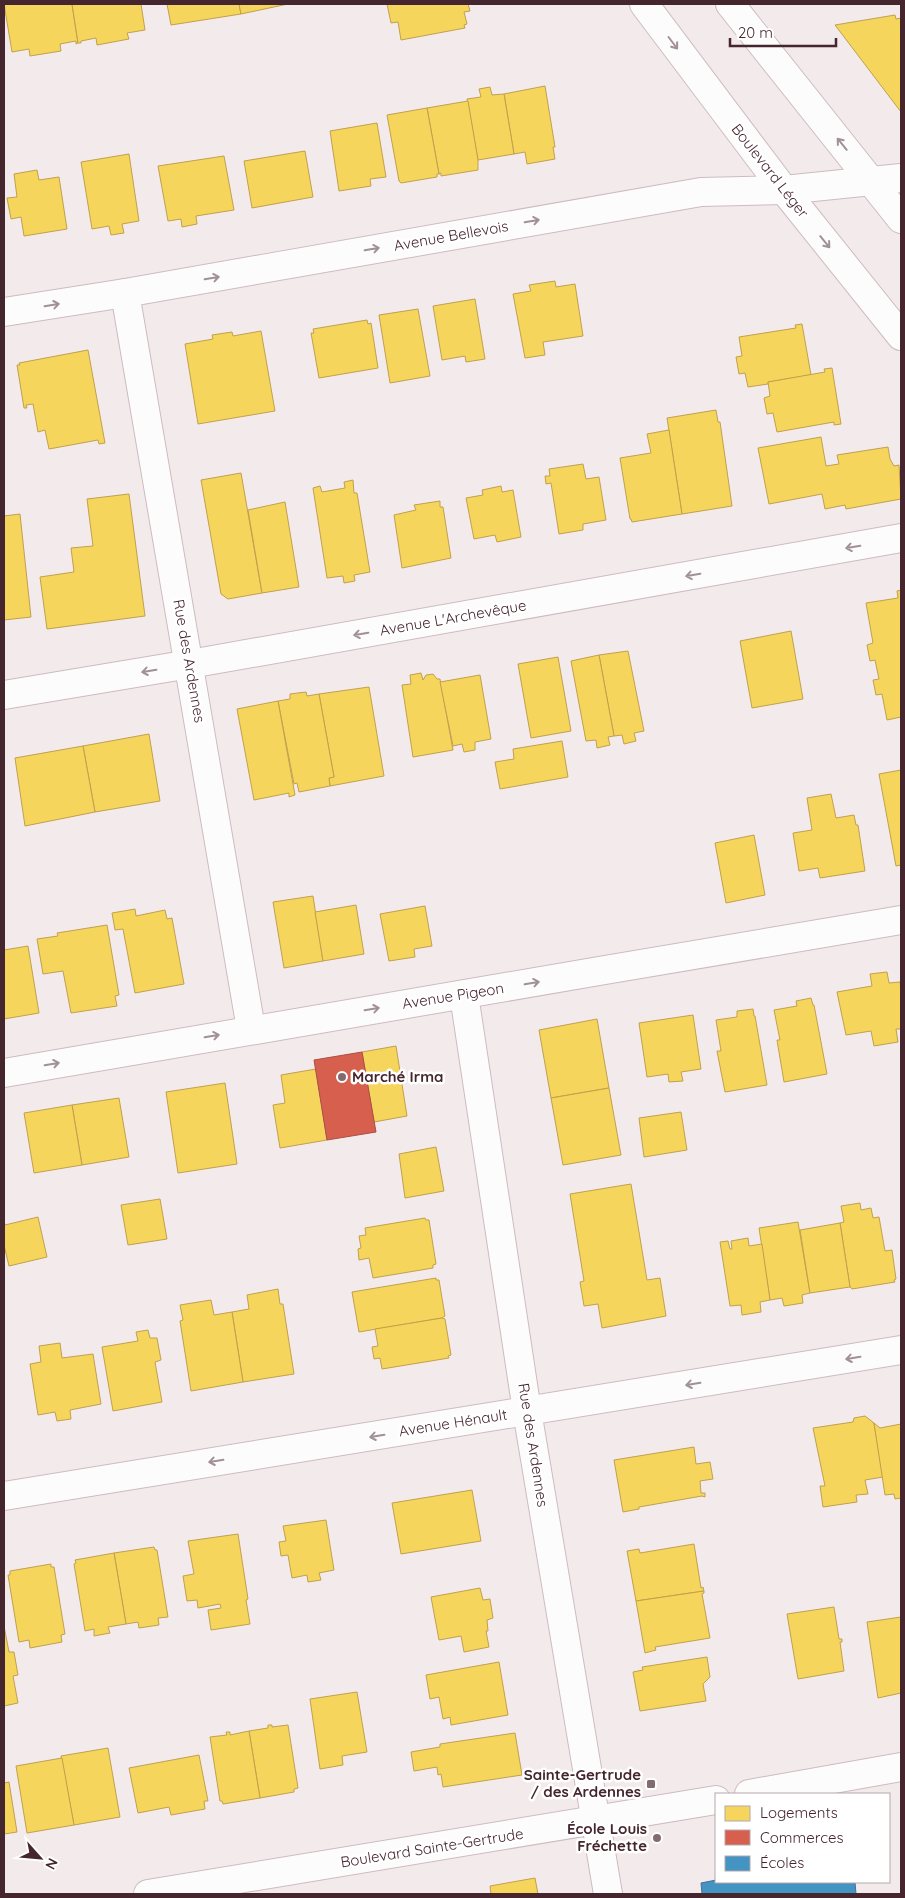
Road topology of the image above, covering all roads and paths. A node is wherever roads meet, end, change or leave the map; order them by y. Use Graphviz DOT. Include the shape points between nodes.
graph roads {
  1 [pos="644,4"];
  2 [pos="730,4"];
  3 [pos="901,178"];
  4 [pos="872,182"];
  5 [pos="784,190"];
  6 [pos="901,219"];
  7 [pos="125,293"];
  8 [pos="4,312"];
  9 [pos="901,336"];
  10 [pos="901,538"];
  11 [pos="190,664"];
  12 [pos="4,695"];
  13 [pos="901,920"];
  14 [pos="464,995"];
  15 [pos="251,1029"];
  16 [pos="4,1073"];
  17 [pos="901,1350"];
  18 [pos="527,1411"];
  19 [pos="4,1496"];
  20 [pos="901,1767"];
  21 [pos="756,1793"];
  22 [pos="715,1800"];
  23 [pos="595,1821"];
  24 [pos="148,1894"];
  25 [pos="608,1894"];
  1 -- 5 [label="street, Boulevard Léger, one-way"];
  4 -- 2 [label="street, one-way"];
  3 -- 4 [label="street, Avenue Bellevois"];
  4 -- 5 [label="street, Avenue Bellevois"];
  4 -- 6 [label="street"];
  7 -- 5 [label="street, Avenue Bellevois, one-way" via="701,192"];
  5 -- 9 [label="street, Boulevard Léger, one-way"];
  8 -- 7 [label="street, Avenue Bellevois, one-way"];
  7 -- 11 [label="street, Rue des Ardennes"];
  10 -- 11 [label="street, Avenue L'Archevêque, one-way"];
  11 -- 12 [label="street, Avenue L'Archevêque, one-way"];
  11 -- 15 [label="street, Rue des Ardennes"];
  14 -- 13 [label="street, Avenue Pigeon, one-way"];
  15 -- 14 [label="street, Avenue Pigeon, one-way"];
  14 -- 18 [label="street, Rue des Ardennes"];
  16 -- 15 [label="street, Avenue Pigeon, one-way"];
  17 -- 18 [label="street, Avenue Hénault, one-way"];
  18 -- 19 [label="street, Avenue Hénault, one-way"];
  18 -- 23 [label="street, Rue des Ardennes"];
  20 -- 21 [label="street"];
  22 -- 23 [label="street, Boulevard Sainte-Gertrude"];
  23 -- 24 [label="street, Boulevard Sainte-Gertrude"];
  23 -- 25 [label="street, Rue des Ardennes"];
}
